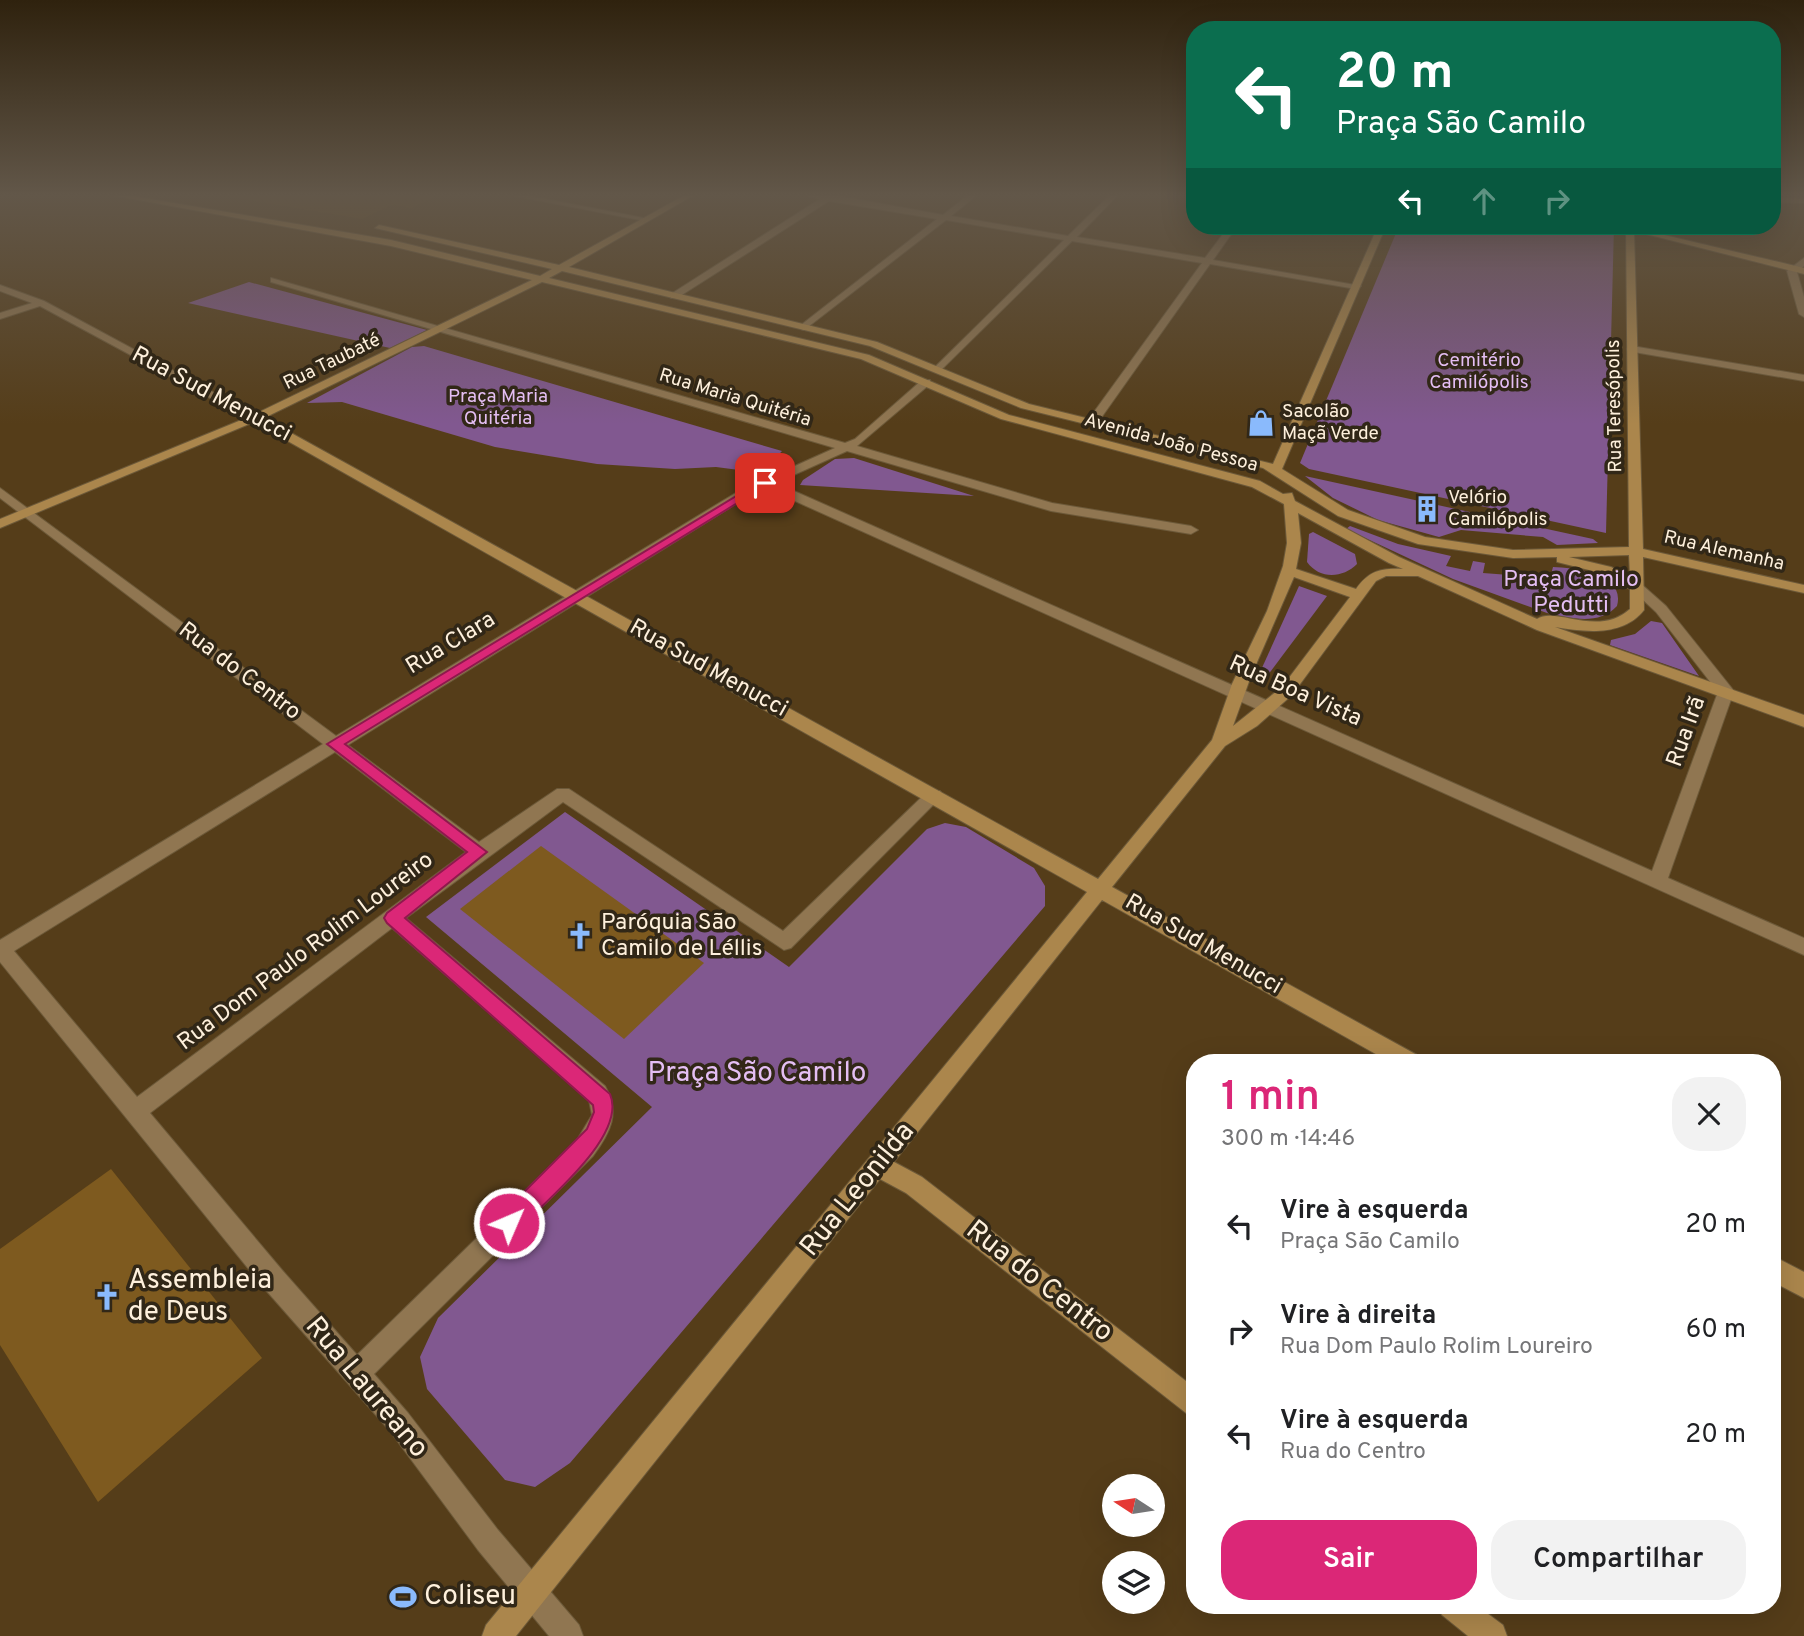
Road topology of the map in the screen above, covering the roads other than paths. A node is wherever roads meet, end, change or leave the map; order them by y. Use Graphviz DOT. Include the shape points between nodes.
graph roads {
  1 [pos="514,271"];
  2 [pos="551,271"];
  3 [pos="575,271"];
  4 [pos="713,271"];
  5 [pos="875,271"];
  6 [pos="1037,271"];
  7 [pos="1201,271"];
  8 [pos="1269,271"];
  9 [pos="1362,271"];
  10 [pos="1631,271"];
  11 [pos="1797,271"];
  12 [pos="543,278"];
  13 [pos="274,280"];
  14 [pos="1356,286"];
  15 [pos="0,289"];
  16 [pos="674,296"];
  17 [pos="41,303"];
  18 [pos="1804,314"];
  19 [pos="0,316"];
  20 [pos="804,327"];
  21 [pos="442,328"];
  22 [pos="1632,349"];
  23 [pos="939,369"];
  24 [pos="1804,379"];
  25 [pos="926,382"];
  26 [pos="256,418"];
  27 [pos="1092,423"];
  28 [pos="844,448"];
  29 [pos="1277,468"];
  30 [pos="765,483"];
  31 [pos="0,492"];
  32 [pos="1290,502"];
  33 [pos="27,513"];
  34 [pos="0,524"];
  35 [pos="1191,530"];
  36 [pos="1635,551"];
  37 [pos="1534,554"];
  38 [pos="1289,570"];
  39 [pos="1424,575"];
  40 [pos="1635,586"];
  41 [pos="1804,589"];
  42 [pos="1359,595"];
  43 [pos="577,596"];
  44 [pos="1521,615"];
  45 [pos="1726,691"];
  46 [pos="1236,692"];
  47 [pos="1270,707"];
  48 [pos="1804,721"];
  49 [pos="1219,742"];
  50 [pos="334,744"];
  51 [pos="934,795"];
  52 [pos="479,852"];
  53 [pos="1658,881"];
  54 [pos="1102,888"];
  55 [pos="393,918"];
  56 [pos="1804,947"];
  57 [pos="0,949"];
  58 [pos="1395,1054"];
  59 [pos="136,1111"];
  60 [pos="879,1166"];
  61 [pos="1781,1273"];
  62 [pos="1804,1286"];
  63 [pos="357,1373"];
  64 [pos="1186,1397"];
  65 [pos="532,1591"];
  66 [pos="1464,1614"];
  67 [pos="497,1636"];
  68 [pos="568,1636"];
  69 [pos="1492,1636"];
  1 -- 12 [label="main road, Avenida João Pessoa"];
  2 -- 12 [label="main road, Rua Taubaté"];
  3 -- 16 [label="main road, Avenida João Pessoa"];
  4 -- 16 [label="street"];
  5 -- 20 [label="street"];
  6 -- 23 [label="street"];
  7 -- 27 [label="street"];
  8 -- 14 [label="street"];
  9 -- 14 [label="main road"];
  10 -- 22 [label="main road, Rua Teresópolis"];
  11 -- 18 [label="street" via="1792,275"];
  12 -- 21 [label="main road, Rua Taubaté"];
  12 -- 25 [label="main road, Avenida João Pessoa" via="831,346"];
  13 -- 21 [label="street, Rua Maria Quitéria"];
  14 -- 29 [label="main road"];
  15 -- 17 [label="street, Rua Sud Menucci"];
  16 -- 20 [label="main road, Avenida João Pessoa"];
  17 -- 19 [label="street"];
  17 -- 26 [label="street, Rua Sud Menucci"];
  20 -- 23 [label="main road, Avenida João Pessoa" via="893,351"];
  21 -- 26 [label="main road, Rua Taubaté"];
  21 -- 28 [label="street, Rua Maria Quitéria"];
  22 -- 24 [label="street"];
  22 -- 36 [label="main road, Rua Teresópolis"];
  23 -- 27 [label="main road, Avenida João Pessoa" via="1025,406"];
  25 -- 28 [label="street, Rua Clara" via="859,441"];
  25 -- 32 [label="main road, Avenida João Pessoa" via="974,407 1061,434 1235,477"];
  26 -- 33 [label="main road, Rua Taubaté"];
  26 -- 43 [label="main road, Rua Sud Menucci"];
  27 -- 29 [label="main road, Avenida João Pessoa"];
  28 -- 30 [label="street, Rua Clara"];
  28 -- 35 [label="street, Rua Maria Quitéria" via="1051,507"];
  29 -- 32 [label="main road, Avenida João Pessoa"];
  29 -- 37 [label="main road" via="1327,505 1380,529 1457,548"];
  30 -- 43 [label="street, Rua Clara"];
  30 -- 46 [label="street, Rua Boa Vista"];
  31 -- 33 [label="street, Rua do Centro"];
  32 -- 38 [label="main road" via="1294,538"];
  32 -- 39 [label="main road"];
  33 -- 34 [label="main road, Rua Taubaté"];
  33 -- 50 [label="street, Rua do Centro"];
  36 -- 37 [label="main road"];
  36 -- 40 [label="main road, Rua Teresópolis"];
  36 -- 41 [label="main road, Rua Alemanha"];
  37 -- 40 [label="main road" via="1594,565"];
  38 -- 42 [label="main road"];
  38 -- 46 [label="main road"];
  39 -- 42 [label="main road" via="1384,572 1371,578"];
  39 -- 44 [label="main road"];
  40 -- 44 [label="main road, Rua Teresópolis" via="1637,611 1620,623 1585,626"];
  40 -- 45 [label="street, Rua Irã" via="1664,610"];
  42 -- 47 [label="main road"];
  43 -- 50 [label="street, Rua Clara"];
  43 -- 51 [label="main road, Rua Sud Menucci"];
  44 -- 45 [label="main road" via="1557,633"];
  45 -- 48 [label="main road"];
  45 -- 53 [label="street, Rua Irã"];
  46 -- 47 [label="street, Rua Boa Vista"];
  46 -- 49 [label="main road, Rua Leonilda"];
  47 -- 49 [label="main road, Rua Leonilda"];
  47 -- 53 [label="street, Rua Boa Vista"];
  49 -- 54 [label="main road, Rua Leonilda"];
  50 -- 52 [label="street, Rua do Centro"];
  50 -- 57 [label="street, Rua Clara"];
  51 -- 52 [label="street, Rua Dom Paulo Rolim Loureiro" via="784,942 563,793"];
  51 -- 54 [label="main road, Rua Sud Menucci"];
  52 -- 55 [label="street, Rua Dom Paulo Rolim Loureiro"];
  53 -- 56 [label="street, Rua Boa Vista"];
  54 -- 58 [label="main road, Rua Sud Menucci"];
  54 -- 60 [label="main road, Rua Leonilda"];
  55 -- 59 [label="street, Rua Dom Paulo Rolim Loureiro"];
  55 -- 63 [label="street" via="597,1093 604,1112 585,1147"];
  57 -- 59 [label="street, Rua Laureano"];
  59 -- 63 [label="street, Rua Laureano" via="273,1279"];
  60 -- 64 [label="main road, Rua do Centro" via="914,1185"];
  60 -- 65 [label="main road, Rua Leonilda"];
  61 -- 62 [label="main road"];
  63 -- 65 [label="street, Rua Laureano"];
  65 -- 67 [label="main road, Rua Leonilda"];
  65 -- 68 [label="street, Rua Laureano"];
  66 -- 69 [label="main road"];
}
